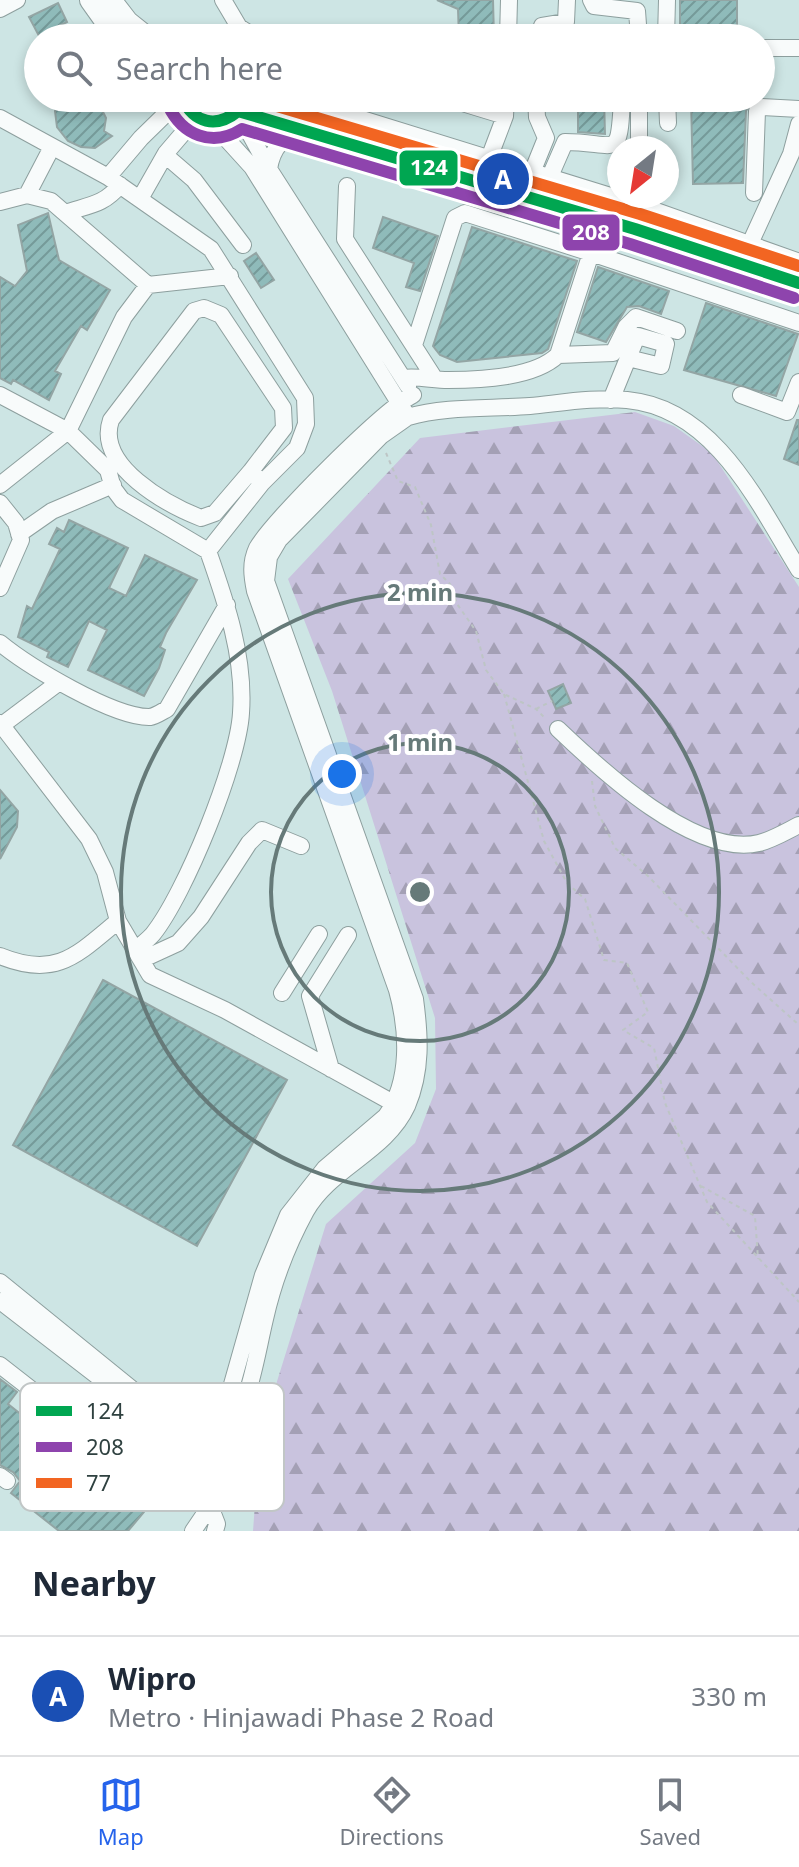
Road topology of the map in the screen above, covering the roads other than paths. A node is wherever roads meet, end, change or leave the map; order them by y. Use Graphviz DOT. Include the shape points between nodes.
graph roads {
  1 [pos="17,0"];
  2 [pos="91,0"];
  3 [pos="223,0"];
  4 [pos="509,0"];
  5 [pos="567,0"];
  6 [pos="591,0"];
  7 [pos="667,0"];
  8 [pos="116,2"];
  9 [pos="0,9"];
  10 [pos="108,24"];
  11 [pos="135,24"];
  12 [pos="237,24"];
  13 [pos="508,24"];
  14 [pos="554,24"];
  15 [pos="638,24"];
  16 [pos="666,24"];
  17 [pos="775,48"];
  18 [pos="799,48"];
  19 [pos="775,108"];
  20 [pos="799,109"];
  21 [pos="168,112"];
  22 [pos="195,112"];
  23 [pos="235,112"];
  24 [pos="242,112"];
  25 [pos="254,112"];
  26 [pos="329,112"];
  27 [pos="492,112"];
  28 [pos="505,112"];
  29 [pos="537,112"];
  30 [pos="620,112"];
  31 [pos="639,112"];
  32 [pos="668,112"];
  33 [pos="757,112"];
  34 [pos="505,116"];
  35 [pos="0,118"];
  36 [pos="204,121"];
  37 [pos="668,123"];
  38 [pos="799,124"];
  39 [pos="303,130"];
  40 [pos="639,136"];
  41 [pos="52,147"];
  42 [pos="165,155"];
  43 [pos="488,161"];
  44 [pos="269,169"];
  45 [pos="539,178"];
  46 [pos="114,181"];
  47 [pos="347,186"];
  48 [pos="754,193"];
  49 [pos="607,194"];
  50 [pos="27,195"];
  51 [pos="141,197"];
  52 [pos="0,202"];
  53 [pos="653,208"];
  54 [pos="65,213"];
  55 [pos="243,245"];
  56 [pos="748,248"];
  57 [pos="591,253"];
  58 [pos="799,265"];
  59 [pos="230,276"];
  60 [pos="799,283"];
  61 [pos="148,285"];
  62 [pos="799,323"];
  63 [pos="677,331"];
  64 [pos="414,345"];
  65 [pos="558,355"];
  66 [pos="628,358"];
  67 [pos="403,378"];
  68 [pos="435,379"];
  69 [pos="799,382"];
  70 [pos="0,395"];
  71 [pos="741,395"];
  72 [pos="406,397"];
  73 [pos="611,400"];
  74 [pos="415,415"];
  75 [pos="68,431"];
  76 [pos="257,477"];
  77 [pos="0,485"];
  78 [pos="113,485"];
  79 [pos="0,503"];
  80 [pos="19,534"];
  81 [pos="208,551"];
  82 [pos="799,570"];
  83 [pos="0,588"];
  84 [pos="227,605"];
  85 [pos="0,643"];
  86 [pos="58,683"];
  87 [pos="1,724"];
  88 [pos="558,729"];
  89 [pos="799,825"];
  90 [pos="301,846"];
  91 [pos="118,921"];
  92 [pos="319,934"];
  93 [pos="348,935"];
  94 [pos="138,955"];
  95 [pos="0,956"];
  96 [pos="282,993"];
  97 [pos="331,1069"];
  98 [pos="400,1107"];
  99 [pos="0,1282"];
  100 [pos="0,1301"];
  101 [pos="0,1365"];
  102 [pos="23,1383"];
  103 [pos="106,1383"];
  104 [pos="124,1383"];
  105 [pos="247,1383"];
  106 [pos="207,1511"];
  107 [pos="212,1511"];
  108 [pos="193,1531"];
  109 [pos="215,1531"];
  1 -- 9 [label="street"];
  2 -- 10 [label="main road"];
  3 -- 12 [label="street"];
  4 -- 13 [label="street"];
  5 -- 14 [label="street" via="566,22"];
  6 -- 15 [label="street" via="594,6 637,11"];
  7 -- 16 [label="street"];
  8 -- 11 [label="main road"];
  17 -- 18 [label="street"];
  19 -- 20 [label="street"];
  21 -- 46 [label="street" via="141,138"];
  22 -- 36 [label="main road"];
  23 -- 36 [label="main road" via="226,121"];
  24 -- 44 [label="street"];
  25 -- 39 [label="main road"];
  26 -- 43 [label="main road"];
  27 -- 34 [label="street"];
  28 -- 34 [label="street"];
  29 -- 45 [label="street" via="546,138"];
  30 -- 45 [label="street" via="616,144 565,142"];
  31 -- 40 [label="street"];
  32 -- 37 [label="street"];
  33 -- 48 [label="street"];
  34 -- 43 [label="street"];
  35 -- 41 [label="street"];
  36 -- 42 [label="street"];
  36 -- 72 [label="street" via="252,167"];
  38 -- 56 [label="street" via="791,154"];
  39 -- 44 [label="street" via="292,132 275,148"];
  39 -- 60 [label="main road"];
  41 -- 46 [label="street"];
  41 -- 50 [label="street"];
  42 -- 51 [label="street"];
  42 -- 55 [label="street" via="194,180"];
  43 -- 45 [label="main road"];
  44 -- 67 [label="street"];
  45 -- 49 [label="main road"];
  46 -- 51 [label="street"];
  46 -- 54 [label="street" via="109,199"];
  47 -- 64 [label="street" via="345,239"];
  50 -- 52 [label="street"];
  50 -- 54 [label="street" via="51,201"];
  51 -- 59 [label="street" via="211,249"];
  53 -- 56 [label="main road"];
  54 -- 61 [label="street"];
  56 -- 58 [label="main road"];
  57 -- 62 [label="street"];
  57 -- 64 [label="street" via="465,213 455,218"];
  57 -- 65 [label="street"];
  59 -- 61 [label="street"];
  59 -- 76 [label="street" via="305,398 306,424 297,448"];
  61 -- 75 [label="street" via="124,317"];
  63 -- 65 [label="street" via="636,317 613,353"];
  64 -- 68 [label="street"];
  65 -- 68 [label="street" via="530,371"];
  66 -- 73 [label="street"];
  67 -- 68 [label="street"];
  67 -- 72 [label="street"];
  69 -- 71 [label="street" via="787,412"];
  70 -- 75 [label="street"];
  72 -- 74 [label="street"];
  72 -- 98 [label="street" via="266,535 252,571 402,1008 405,1058"];
  73 -- 74 [label="street"];
  73 -- 82 [label="street" via="644,402 705,436 742,479"];
  74 -- 98 [label="street" via="381,436 279,540 269,557 266,581 415,999 419,1070"];
  75 -- 77 [label="street"];
  75 -- 78 [label="street" via="108,470"];
  76 -- 76 [label="street" via="215,513 201,518 161,501 138,483 107,432 185,319 204,308 221,315 285,417"];
  76 -- 81 [label="street"];
  78 -- 80 [label="street" via="52,511"];
  78 -- 81 [label="street" via="122,500"];
  79 -- 80 [label="street"];
  80 -- 83 [label="street"];
  81 -- 84 [label="street"];
  84 -- 86 [label="street" via="167,709 151,717"];
  84 -- 94 [label="street" via="240,671 241,714 232,763 194,860"];
  85 -- 86 [label="street"];
  86 -- 87 [label="street"];
  87 -- 91 [label="street" via="89,839 105,872"];
  88 -- 89 [label="street" via="681,828 723,841 757,843"];
  90 -- 94 [label="street" via="262,830 178,943"];
  91 -- 94 [label="street"];
  91 -- 95 [label="street" via="82,953 55,964 29,966"];
  92 -- 96 [label="street"];
  93 -- 97 [label="street" via="310,996"];
  94 -- 97 [label="street" via="150,975"];
  97 -- 98 [label="street"];
  98 -- 105 [label="street" via="384,1137 312,1201 254,1331"];
  99 -- 104 [label="street"];
  100 -- 103 [label="street"];
  101 -- 102 [label="street"];
  106 -- 108 [label="street"];
  107 -- 109 [label="street"];
}
